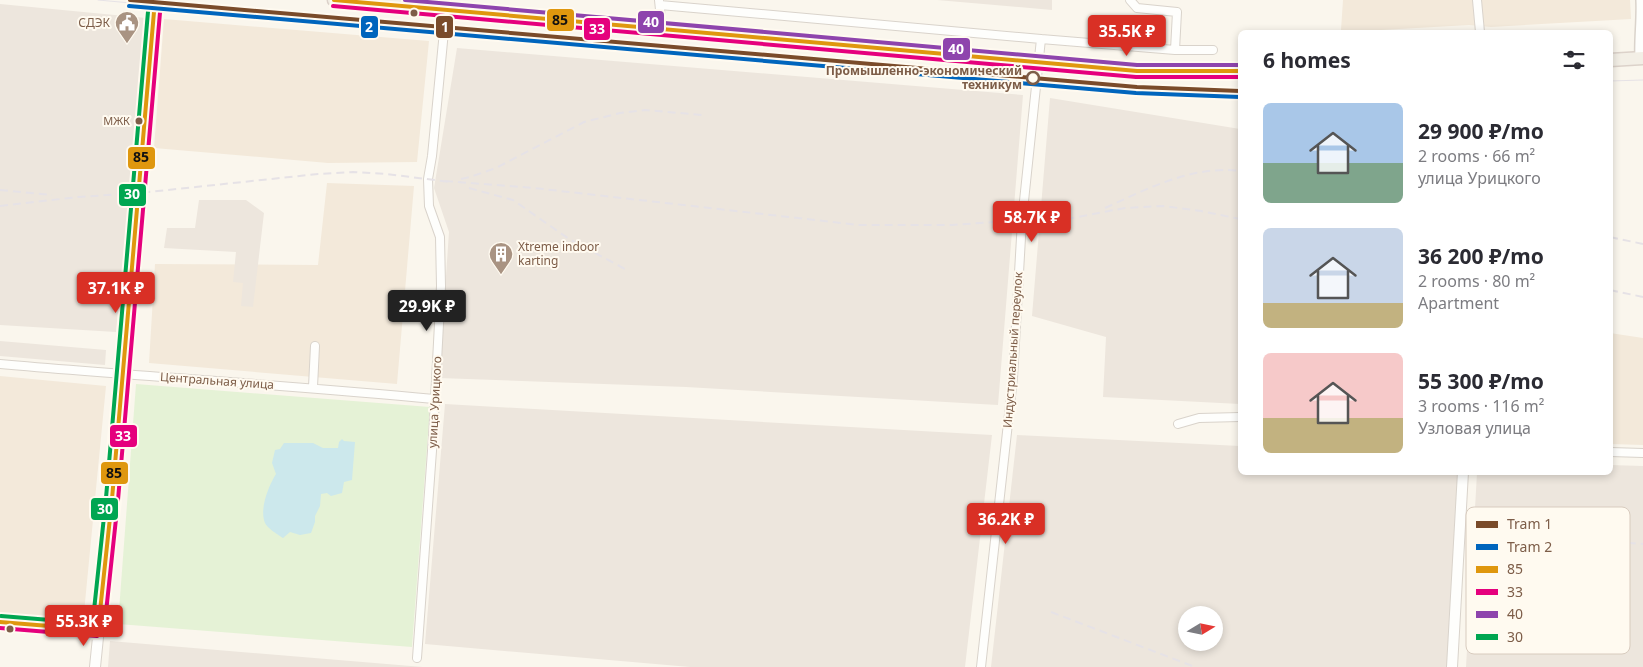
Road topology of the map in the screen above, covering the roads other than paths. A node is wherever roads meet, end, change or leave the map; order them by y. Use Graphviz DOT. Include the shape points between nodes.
graph roads {
  1 [pos="155,0"];
  2 [pos="334,0"];
  3 [pos="1130,0"];
  4 [pos="1477,0"];
  5 [pos="1642,0"];
  6 [pos="660,3"];
  7 [pos="447,5"];
  8 [pos="662,29"];
  9 [pos="1480,30"];
  10 [pos="1041,39"];
  11 [pos="1175,50"];
  12 [pos="1213,50"];
  13 [pos="1642,58"];
  14 [pos="1613,60"];
  15 [pos="1039,62"];
  16 [pos="1238,71"];
  17 [pos="315,346"];
  18 [pos="0,364"];
  19 [pos="123,375"];
  20 [pos="313,387"];
  21 [pos="434,399"];
  22 [pos="1238,417"];
  23 [pos="1178,424"];
  24 [pos="1613,452"];
  25 [pos="1643,454"];
  26 [pos="1463,475"];
  27 [pos="0,622"];
  28 [pos="98,630"];
  29 [pos="417,658"];
  30 [pos="95,667"];
  31 [pos="981,667"];
  32 [pos="1452,667"];
  1 -- 19 [label="street"];
  2 -- 7 [label="main road"];
  3 -- 11 [label="street" via="1137,8 1177,12"];
  4 -- 9 [label="street"];
  5 -- 13 [label="main road"];
  6 -- 8 [label="street"];
  6 -- 10 [label="street"];
  7 -- 8 [label="main road"];
  7 -- 21 [label="street, улица Урицкого" via="428,179 429,206 440,237 442,286"];
  8 -- 15 [label="main road"];
  10 -- 11 [label="street"];
  10 -- 15 [label="street, Индустриальный переулок"];
  11 -- 12 [label="street"];
  13 -- 14 [label="main road"];
  15 -- 16 [label="main road" via="1137,71"];
  15 -- 31 [label="street, Индустриальный переулок" via="1022,220 1014,378"];
  17 -- 20 [label="street"];
  18 -- 19 [label="street, Центральная улица"];
  19 -- 20 [label="street, Центральная улица"];
  19 -- 28 [label="street"];
  20 -- 21 [label="street, Центральная улица"];
  21 -- 29 [label="street, улица Урицкого"];
  22 -- 23 [label="street" via="1199,418"];
  24 -- 25 [label="street"];
  26 -- 32 [label="street"];
  27 -- 28 [label="street"];
  28 -- 30 [label="street"];
}
